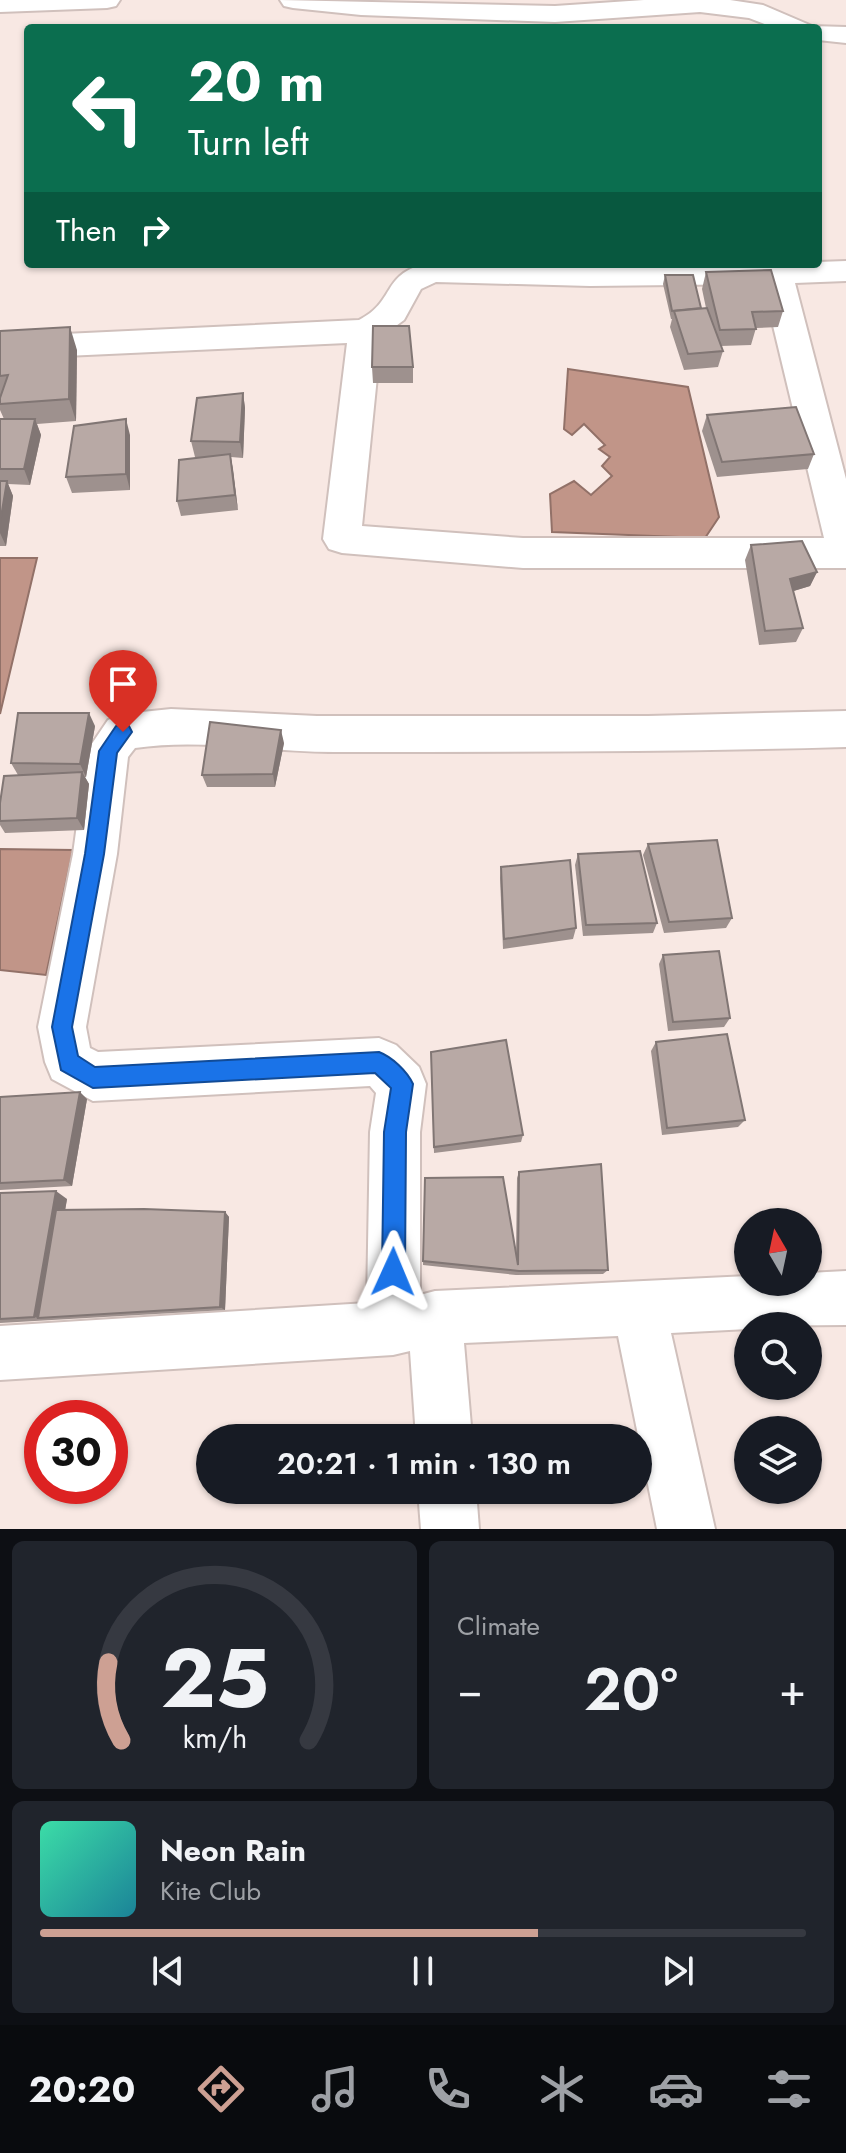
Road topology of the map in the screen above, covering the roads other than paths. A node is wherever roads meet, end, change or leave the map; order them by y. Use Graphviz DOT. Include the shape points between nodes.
graph roads {
  1 [pos="107,0"];
  2 [pos="293,0"];
  3 [pos="0,4"];
  4 [pos="554,7"];
  5 [pos="360,18"];
  6 [pos="789,24"];
  7 [pos="822,32"];
  8 [pos="846,35"];
  9 [pos="792,271"];
  10 [pos="846,271"];
  11 [pos="404,274"];
  12 [pos="365,331"];
  13 [pos="0,348"];
  14 [pos="846,552"];
  15 [pos="846,729"];
  16 [pos="846,1298"];
  17 [pos="639,1308"];
  18 [pos="414,1323"];
  19 [pos="0,1353"];
  20 [pos="440,1424"];
  21 [pos="448,1504"];
  22 [pos="450,1529"];
  23 [pos="686,1529"];
  1 -- 3 [label="street"];
  2 -- 5 [label="street"];
  4 -- 5 [label="street"];
  4 -- 6 [label="street" via="700,4 754,11"];
  7 -- 8 [label="street"];
  9 -- 10 [label="street"];
  9 -- 11 [label="street"];
  9 -- 14 [label="street"];
  11 -- 12 [label="street" via="395,309"];
  12 -- 13 [label="street"];
  12 -- 14 [label="street" via="342,539 523,553"];
  15 -- 18 [label="street" via="300,734 158,725 123,732 108,751 95,854 62,1027 69,1062 93,1077 379,1062 402,1084 395,1132"];
  16 -- 17 [label="street"];
  17 -- 18 [label="street"];
  17 -- 23 [label="street"];
  18 -- 19 [label="street"];
  18 -- 20 [label="street"];
  21 -- 22 [label="street"];
}
